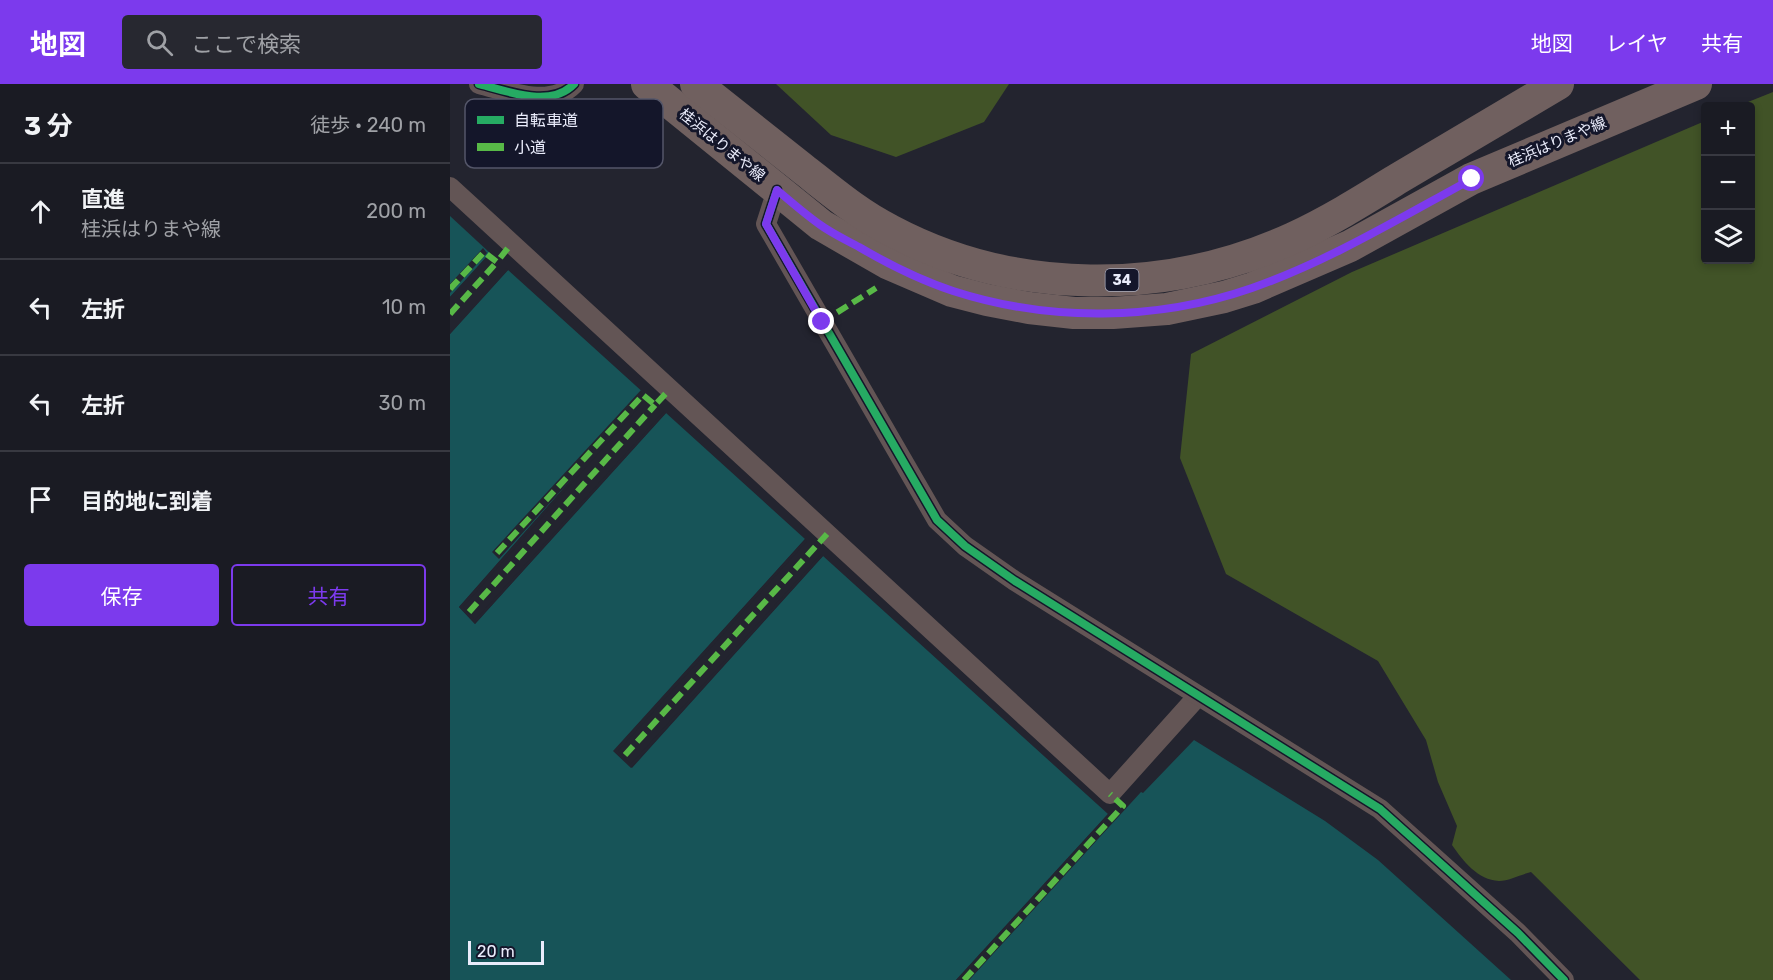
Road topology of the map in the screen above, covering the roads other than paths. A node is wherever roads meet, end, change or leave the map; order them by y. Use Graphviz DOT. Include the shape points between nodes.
graph roads {
  1 [pos="479,84"];
  2 [pos="574,84"];
  3 [pos="647,84"];
  4 [pos="696,84"];
  5 [pos="1558,84"];
  6 [pos="1696,84"];
  7 [pos="450,187"];
  8 [pos="777,190"];
  9 [pos="1198,696"];
  10 [pos="1564,980"];
  1 -- 2 [label="street" via="550,97"];
  3 -- 8 [label="main road, 桂浜はりまや線 / 34"];
  4 -- 5 [label="main road, 桂浜はりまや線 / 34" via="832,192 890,230 929,249 999,271 1090,281 1188,272 1293,238"];
  6 -- 8 [label="main road, 桂浜はりまや線 / 34" via="1472,179 1350,246 1297,270 1224,297 1167,309 1074,313 952,291 887,263 820,225"];
  7 -- 9 [label="street" via="1110,794"];
  8 -- 9 [label="street" via="766,224 937,520 965,546 1015,581"];
  9 -- 10 [label="street" via="1380,808"];
}
